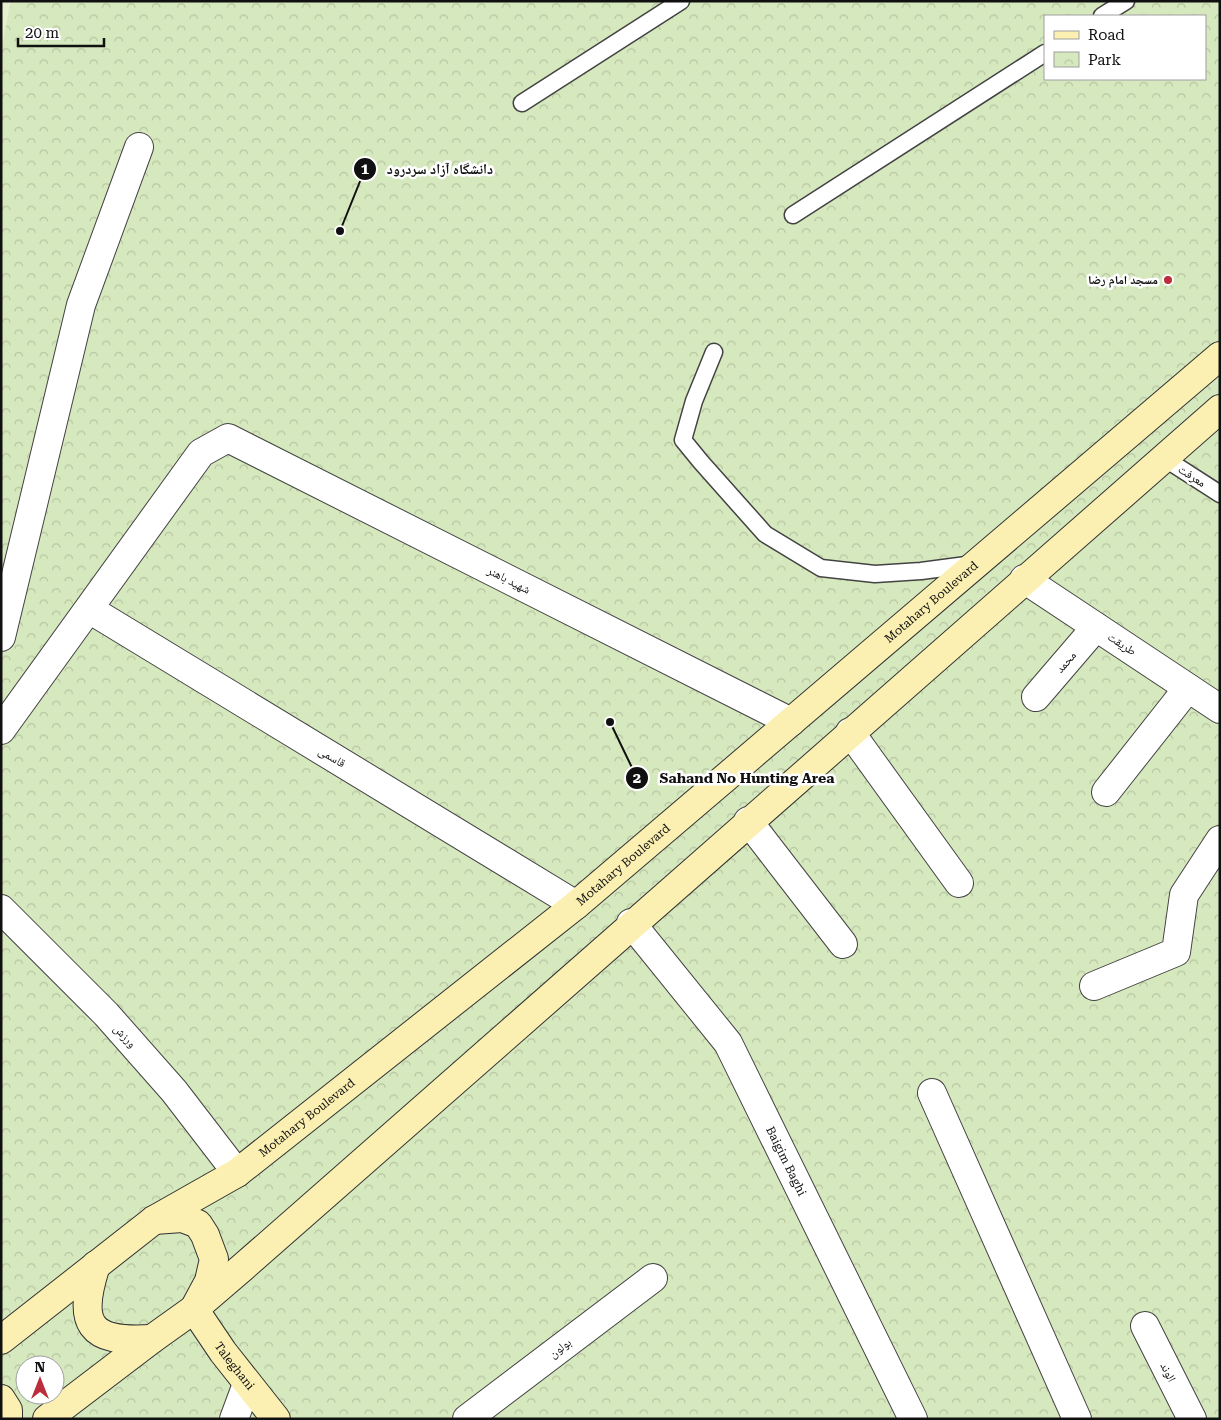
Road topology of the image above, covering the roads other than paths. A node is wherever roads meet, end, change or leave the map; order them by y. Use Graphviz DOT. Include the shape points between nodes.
graph roads {
  1 [pos="682,1"];
  2 [pos="1126,1"];
  3 [pos="1104,15"];
  4 [pos="1044,54"];
  5 [pos="522,103"];
  6 [pos="139,147"];
  7 [pos="793,215"];
  8 [pos="714,352"];
  9 [pos="1220,356"];
  10 [pos="1220,409"];
  11 [pos="1164,458"];
  12 [pos="1220,494"];
  13 [pos="977,564"];
  14 [pos="1024,579"];
  15 [pos="89,609"];
  16 [pos="1096,627"];
  17 [pos="1,637"];
  18 [pos="1188,688"];
  19 [pos="1036,697"];
  20 [pos="1220,709"];
  21 [pos="791,722"];
  22 [pos="1,730"];
  23 [pos="850,732"];
  24 [pos="1106,792"];
  25 [pos="748,821"];
  26 [pos="1220,840"];
  27 [pos="959,883"];
  28 [pos="576,905"];
  29 [pos="1,909"];
  30 [pos="631,923"];
  31 [pos="843,944"];
  32 [pos="1094,986"];
  33 [pos="932,1093"];
  34 [pos="237,1173"];
  35 [pos="154,1220"];
  36 [pos="96,1265"];
  37 [pos="653,1278"];
  38 [pos="194,1309"];
  39 [pos="1145,1326"];
  40 [pos="152,1339"];
  41 [pos="1,1340"];
  42 [pos="247,1384"];
  43 [pos="1,1400"];
  44 [pos="8,1419"];
  45 [pos="47,1419"];
  46 [pos="234,1419"];
  47 [pos="276,1419"];
  48 [pos="467,1419"];
  49 [pos="913,1419"];
  50 [pos="1077,1419"];
  51 [pos="1192,1419"];
  1 -- 5 [label="lane"];
  2 -- 3 [label="lane"];
  4 -- 7 [label="lane"];
  6 -- 17 [label="street" via="81,305"];
  8 -- 13 [label="lane" via="694,401 683,440 765,534 821,568 874,574"];
  9 -- 13 [label="main road, Motahary Boulevard"];
  10 -- 11 [label="main road"];
  11 -- 12 [label="lane, معرفت"];
  11 -- 14 [label="main road"];
  13 -- 21 [label="main road, Motahary Boulevard"];
  14 -- 16 [label="street, طریقت"];
  14 -- 23 [label="main road"];
  15 -- 21 [label="street, شهید باهنر" via="201,453 228,438"];
  15 -- 22 [label="street"];
  15 -- 28 [label="street, قاسمی"];
  16 -- 18 [label="street, طریقت"];
  16 -- 19 [label="street, محمد"];
  18 -- 20 [label="street, طریقت"];
  18 -- 24 [label="street"];
  21 -- 28 [label="main road, Motahary Boulevard"];
  23 -- 25 [label="main road"];
  23 -- 27 [label="street"];
  25 -- 30 [label="main road"];
  25 -- 31 [label="street"];
  26 -- 32 [label="street" via="1184,895 1176,952"];
  28 -- 34 [label="main road, Motahary Boulevard"];
  29 -- 34 [label="street, ورزش" via="106,1014 174,1091"];
  30 -- 38 [label="main road"];
  30 -- 49 [label="street, Baigim Baghi" via="728,1044"];
  33 -- 50 [label="street"];
  34 -- 35 [label="main road, Motahary Boulevard"];
  35 -- 36 [label="main road, Motahary Boulevard"];
  35 -- 38 [label="main road" via="182,1218 198,1224 206,1235 214,1259 209,1281"];
  36 -- 40 [label="main road" via="87,1300 91,1325 113,1337"];
  36 -- 41 [label="main road, Motahary Boulevard"];
  37 -- 48 [label="street, بولون"];
  38 -- 40 [label="main road"];
  38 -- 42 [label="main road, Taleghani"];
  39 -- 51 [label="street, الوند"];
  40 -- 45 [label="main road"];
  42 -- 46 [label="street"];
  42 -- 47 [label="main road, Taleghani"];
  43 -- 44 [label="main road" via="8,1410"];
}
